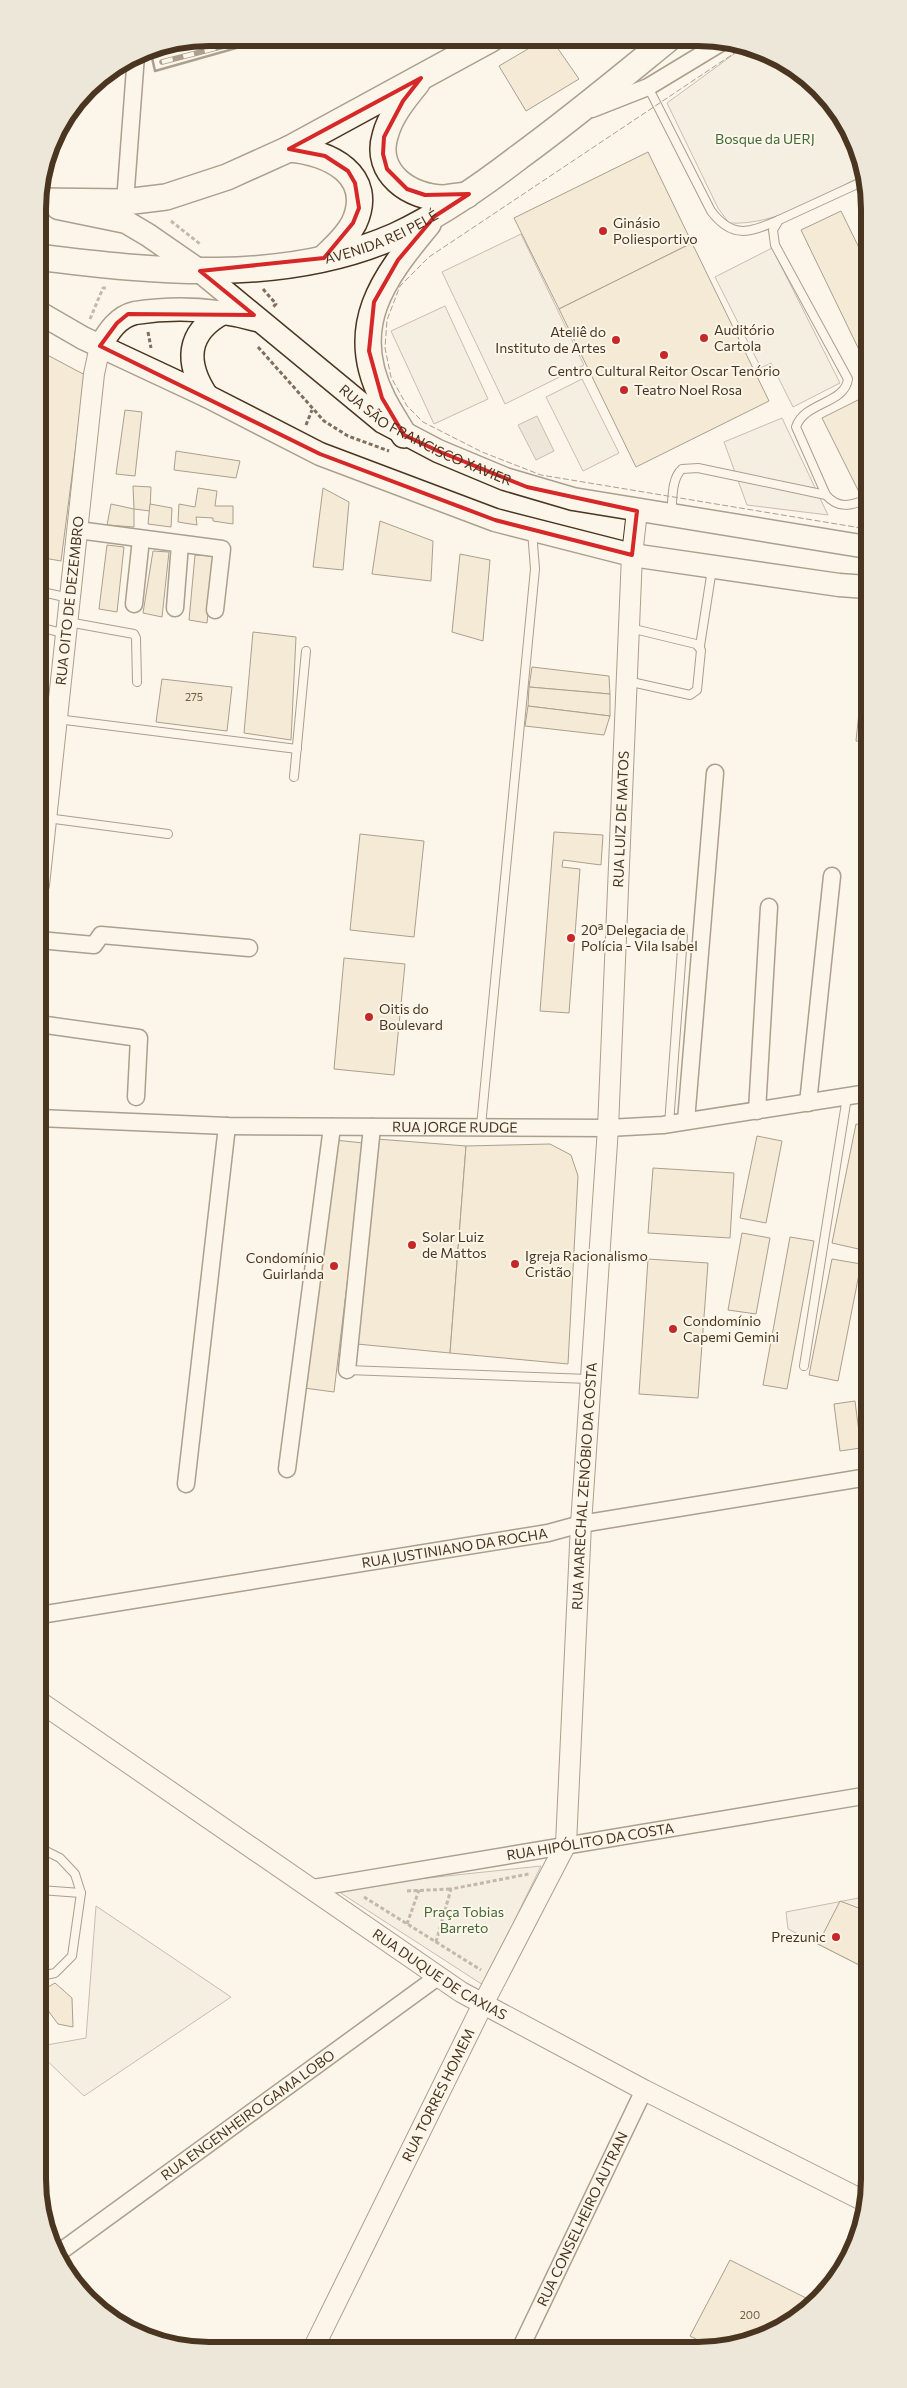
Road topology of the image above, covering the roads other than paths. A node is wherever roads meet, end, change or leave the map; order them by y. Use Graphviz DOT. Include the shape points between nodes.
graph roads {
  1 [pos="478,46"];
  2 [pos="660,46"];
  3 [pos="713,47"];
  4 [pos="135,65"];
  5 [pos="421,78"];
  6 [pos="648,86"];
  7 [pos="574,116"];
  8 [pos="289,149"];
  9 [pos="859,183"];
  10 [pos="469,194"];
  11 [pos="47,202"];
  12 [pos="125,202"];
  13 [pos="47,204"];
  14 [pos="435,216"];
  15 [pos="779,220"];
  16 [pos="47,258"];
  17 [pos="324,258"];
  18 [pos="202,259"];
  19 [pos="223,313"];
  20 [pos="47,317"];
  21 [pos="266,317"];
  22 [pos="100,346"];
  23 [pos="207,396"];
  24 [pos="397,443"];
  25 [pos="826,494"];
  26 [pos="861,502"];
  27 [pos="637,511"];
  28 [pos="671,516"];
  29 [pos="78,530"];
  30 [pos="532,530"];
  31 [pos="141,539"];
  32 [pos="180,544"];
  33 [pos="861,547"];
  34 [pos="632,555"];
  35 [pos="712,566"];
  36 [pos="861,587"];
  37 [pos="47,594"];
  38 [pos="71,598"];
  39 [pos="134,604"];
  40 [pos="175,608"];
  41 [pos="215,610"];
  42 [pos="47,627"];
  43 [pos="67,628"];
  44 [pos="630,628"];
  45 [pos="700,646"];
  46 [pos="306,651"];
  47 [pos="627,681"];
  48 [pos="136,682"];
  49 [pos="47,704"];
  50 [pos="58,711"];
  51 [pos="296,749"];
  52 [pos="715,773"];
  53 [pos="294,777"];
  54 [pos="47,812"];
  55 [pos="46,818"];
  56 [pos="168,834"];
  57 [pos="832,876"];
  58 [pos="768,907"];
  59 [pos="683,936"];
  60 [pos="47,941"];
  61 [pos="249,948"];
  62 [pos="47,1025"];
  63 [pos="861,1094"];
  64 [pos="136,1097"];
  65 [pos="847,1097"];
  66 [pos="808,1103"];
  67 [pos="757,1111"];
  68 [pos="47,1118"];
  69 [pos="686,1121"];
  70 [pos="669,1124"];
  71 [pos="227,1126"];
  72 [pos="481,1126"];
  73 [pos="332,1127"];
  74 [pos="372,1127"];
  75 [pos="608,1128"];
  76 [pos="804,1366"];
  77 [pos="346,1370"];
  78 [pos="591,1379"];
  79 [pos="287,1469"];
  80 [pos="860,1478"];
  81 [pos="186,1484"];
  82 [pos="581,1524"];
  83 [pos="46,1614"];
  84 [pos="46,1706"];
  85 [pos="860,1796"];
  86 [pos="566,1844"];
  87 [pos="46,1851"];
  88 [pos="312,1888"];
  89 [pos="46,1890"];
  90 [pos="81,1893"];
  91 [pos="46,1975"];
  92 [pos="439,1976"];
  93 [pos="483,2004"];
  94 [pos="644,2090"];
  95 [pos="859,2199"];
  96 [pos="63,2250"];
  97 [pos="316,2342"];
  98 [pos="523,2342"];
  1 -- 5 [label="main road"];
  2 -- 7 [label="main road, AVENIDA REI PELÉ"];
  3 -- 6 [label="street"];
  4 -- 12 [label="street"];
  5 -- 8 [label="main road"];
  5 -- 10 [label="main road" via="403,101 384,137 383,154 387,169 407,189 425,195 444,198"];
  6 -- 7 [label="street"];
  6 -- 15 [label="lane" via="720,223 734,230 751,231"];
  7 -- 10 [label="main road, AVENIDA REI PELÉ"];
  8 -- 12 [label="main road" via="181,194"];
  8 -- 17 [label="main road" via="309,150 325,156 348,171 356,183 359,208 353,224"];
  9 -- 15 [label="lane"];
  10 -- 14 [label="main road, AVENIDA REI PELÉ"];
  11 -- 12 [label="main road"];
  13 -- 18 [label="main road, RUA SÃO FRANCISCO XAVIER" via="126,222"];
  14 -- 17 [label="main road, AVENIDA REI PELÉ" via="394,236"];
  14 -- 24 [label="main road" via="382,284 369,327 374,376"];
  15 -- 25 [label="lane" via="773,230 775,245 848,379 847,387 804,413 796,427"];
  16 -- 18 [label="main road, AVENIDA REI PELÉ" via="112,267"];
  17 -- 18 [label="main road, AVENIDA REI PELÉ" via="252,269"];
  18 -- 21 [label="main road, RUA SÃO FRANCISCO XAVIER"];
  19 -- 21 [label="main road"];
  19 -- 22 [label="main road" via="183,310 128,314"];
  19 -- 23 [label="main road" via="208,321 194,342 193,370"];
  20 -- 22 [label="main road"];
  21 -- 24 [label="main road, RUA SÃO FRANCISCO XAVIER" via="383,422"];
  22 -- 23 [label="main road"];
  22 -- 29 [label="street, RUA OITO DE DEZEMBRO"];
  23 -- 30 [label="main road" via="299,445 396,484"];
  24 -- 27 [label="main road, RUA SÃO FRANCISCO XAVIER" via="438,452 527,487"];
  25 -- 26 [label="lane" via="841,506"];
  25 -- 28 [label="lane" via="698,468 682,469 675,480"];
  27 -- 28 [label="main road, RUA SÃO FRANCISCO XAVIER"];
  27 -- 34 [label="street, RUA LUIZ DE MATOS"];
  28 -- 33 [label="main road, RUA SÃO FRANCISCO XAVIER"];
  29 -- 31 [label="street"];
  29 -- 38 [label="street, RUA OITO DE DEZEMBRO"];
  30 -- 34 [label="main road"];
  30 -- 72 [label="lane" via="535,569"];
  31 -- 32 [label="street"];
  31 -- 39 [label="street"];
  32 -- 40 [label="street"];
  32 -- 41 [label="street" via="223,550"];
  34 -- 35 [label="main road"];
  34 -- 44 [label="street, RUA LUIZ DE MATOS"];
  35 -- 36 [label="main road"];
  35 -- 45 [label="lane"];
  37 -- 38 [label="lane"];
  38 -- 43 [label="street, RUA OITO DE DEZEMBRO"];
  42 -- 43 [label="lane"];
  43 -- 48 [label="lane" via="134,634"];
  43 -- 50 [label="street, RUA OITO DE DEZEMBRO"];
  44 -- 45 [label="lane"];
  44 -- 47 [label="street, RUA LUIZ DE MATOS"];
  45 -- 47 [label="lane" via="694,693"];
  46 -- 51 [label="lane"];
  47 -- 75 [label="street, RUA LUIZ DE MATOS"];
  49 -- 50 [label="lane"];
  50 -- 51 [label="lane"];
  50 -- 54 [label="street, RUA OITO DE DEZEMBRO"];
  51 -- 53 [label="lane"];
  52 -- 69 [label="street"];
  55 -- 56 [label="lane"];
  57 -- 66 [label="street"];
  58 -- 67 [label="street"];
  59 -- 70 [label="lane"];
  60 -- 61 [label="street" via="94,945 101,936"];
  62 -- 64 [label="street" via="139,1038"];
  63 -- 65 [label="street, RUA JORGE RUDGE"];
  65 -- 66 [label="street, RUA JORGE RUDGE"];
  65 -- 76 [label="lane"];
  66 -- 67 [label="street, RUA JORGE RUDGE"];
  67 -- 69 [label="street, RUA JORGE RUDGE"];
  68 -- 71 [label="street, RUA JORGE RUDGE"];
  69 -- 70 [label="street, RUA JORGE RUDGE"];
  70 -- 75 [label="street, RUA JORGE RUDGE"];
  71 -- 73 [label="street, RUA JORGE RUDGE"];
  71 -- 81 [label="street"];
  72 -- 74 [label="street, RUA JORGE RUDGE"];
  72 -- 75 [label="street, RUA JORGE RUDGE"];
  73 -- 74 [label="street, RUA JORGE RUDGE"];
  73 -- 79 [label="street"];
  74 -- 77 [label="street"];
  75 -- 78 [label="street, RUA MARECHAL ZENÓBIO DA COSTA"];
  77 -- 78 [label="lane"];
  78 -- 82 [label="street, RUA MARECHAL ZENÓBIO DA COSTA"];
  80 -- 82 [label="street, RUA JUSTINIANO DA ROCHA"];
  82 -- 83 [label="street, RUA JUSTINIANO DA ROCHA" via="548,1533"];
  82 -- 86 [label="street, RUA MARECHAL ZENÓBIO DA COSTA"];
  84 -- 88 [label="street, RUA DUQUE DE CAXIAS"];
  85 -- 86 [label="street, RUA HIPÓLITO DA COSTA"];
  86 -- 88 [label="street, RUA HIPÓLITO DA COSTA"];
  86 -- 93 [label="street, RUA TORRES HOMEM"];
  87 -- 90 [label="lane" via="60,1858 75,1874"];
  88 -- 92 [label="street, RUA DUQUE DE CAXIAS"];
  89 -- 90 [label="lane"];
  90 -- 91 [label="lane" via="72,1956 55,1973"];
  92 -- 93 [label="street, RUA DUQUE DE CAXIAS"];
  92 -- 96 [label="street, RUA ENGENHEIRO GAMA LOBO"];
  93 -- 94 [label="street, RUA DUQUE DE CAXIAS"];
  93 -- 97 [label="street, RUA TORRES HOMEM"];
  94 -- 95 [label="street, RUA DUQUE DE CAXIAS"];
  94 -- 98 [label="street, RUA CONSELHEIRO AUTRAN"];
}
